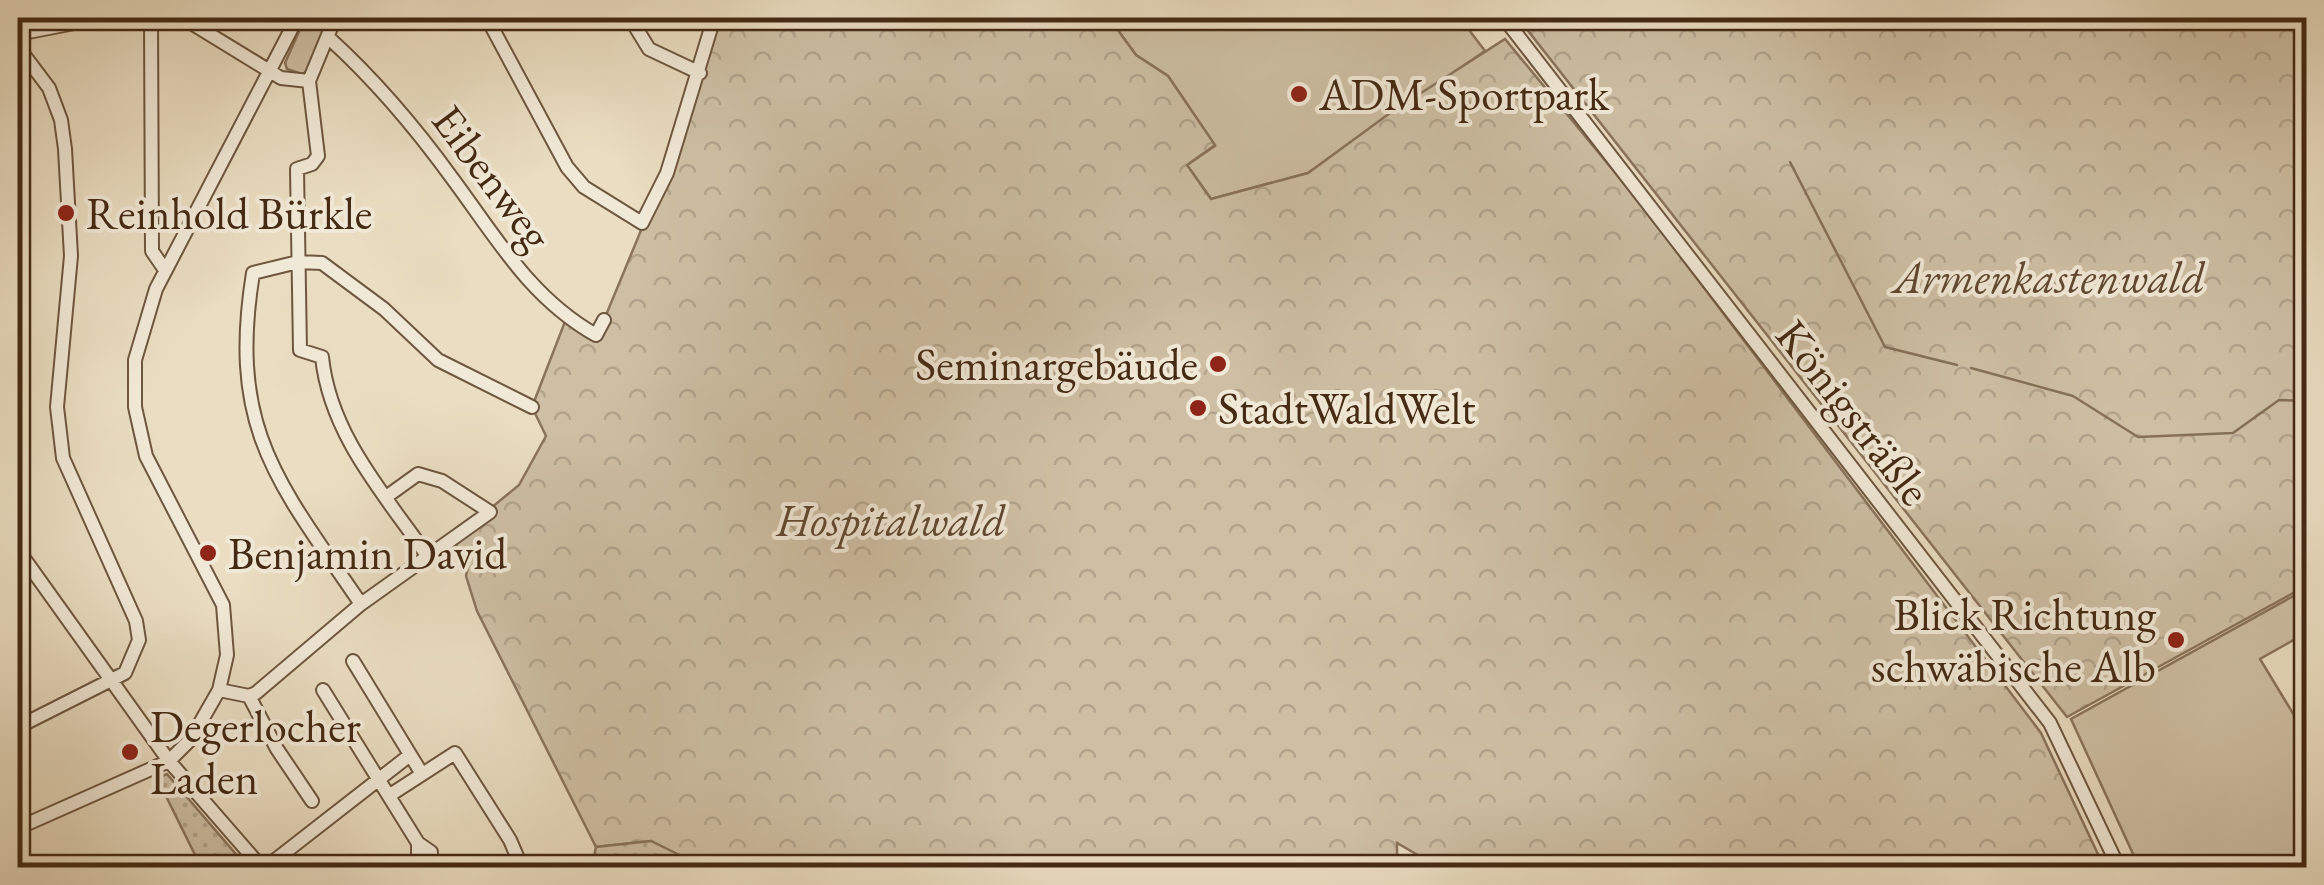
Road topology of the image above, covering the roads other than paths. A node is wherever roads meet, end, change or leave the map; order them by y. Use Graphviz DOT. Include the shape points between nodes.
graph roads {
  1 [pos="100,18"];
  2 [pos="151,18"];
  3 [pos="183,18"];
  4 [pos="297,18"];
  5 [pos="335,18"];
  6 [pos="487,18"];
  7 [pos="630,18"];
  8 [pos="714,18"];
  9 [pos="1504,18"];
  10 [pos="18,34"];
  11 [pos="330,39"];
  12 [pos="18,46"];
  13 [pos="272,72"];
  14 [pos="700,73"];
  15 [pos="308,80"];
  16 [pos="298,262"];
  17 [pos="166,270"];
  18 [pos="604,320"];
  19 [pos="532,407"];
  20 [pos="386,496"];
  21 [pos="18,550"];
  22 [pos="428,558"];
  23 [pos="361,604"];
  24 [pos="353,661"];
  25 [pos="113,682"];
  26 [pos="220,690"];
  27 [pos="323,690"];
  28 [pos="249,696"];
  29 [pos="20,721"];
  30 [pos="410,755"];
  31 [pos="169,761"];
  32 [pos="422,774"];
  33 [pos="379,780"];
  34 [pos="390,795"];
  35 [pos="312,801"];
  36 [pos="18,828"];
  37 [pos="431,867"];
  38 [pos="263,868"];
  39 [pos="522,868"];
  40 [pos="2119,868"];
  1 -- 10 [label="street"];
  2 -- 17 [label="street" via="152,251"];
  3 -- 13 [label="street"];
  4 -- 13 [label="street"];
  5 -- 11 [label="street"];
  6 -- 14 [label="street" via="567,167 584,188 642,223"];
  7 -- 14 [label="street" via="649,48"];
  8 -- 14 [label="street"];
  9 -- 40 [label="street, Königsträßle" via="2050,723"];
  11 -- 15 [label="street"];
  11 -- 18 [label="street, Eibenweg" via="406,117 523,277 566,319 596,336"];
  12 -- 25 [label="street" via="49,88 62,120 71,256 58,429 77,494 136,622 134,659"];
  13 -- 15 [label="street" via="284,80"];
  13 -- 17 [label="street"];
  15 -- 16 [label="street" via="318,156 297,169"];
  16 -- 19 [label="street" via="338,272 438,360"];
  16 -- 20 [label="street" via="300,350 322,357 336,417"];
  16 -- 23 [label="street" via="253,273 244,335 248,402 275,473"];
  17 -- 26 [label="street" via="138,337 135,407 152,471 224,605 228,655"];
  20 -- 22 [label="street"];
  20 -- 22 [label="street" via="418,474 442,481 490,512"];
  21 -- 25 [label="street"];
  22 -- 23 [label="street"];
  23 -- 28 [label="street"];
  24 -- 30 [label="street"];
  25 -- 29 [label="street"];
  25 -- 31 [label="street"];
  26 -- 28 [label="street"];
  26 -- 31 [label="street"];
  27 -- 33 [label="street"];
  28 -- 35 [label="street"];
  30 -- 32 [label="street"];
  30 -- 33 [label="street"];
  31 -- 36 [label="street"];
  31 -- 38 [label="street"];
  32 -- 34 [label="street"];
  32 -- 39 [label="street" via="455,753"];
  33 -- 34 [label="street"];
  33 -- 38 [label="street"];
  34 -- 37 [label="street" via="418,844 431,852"];
}
